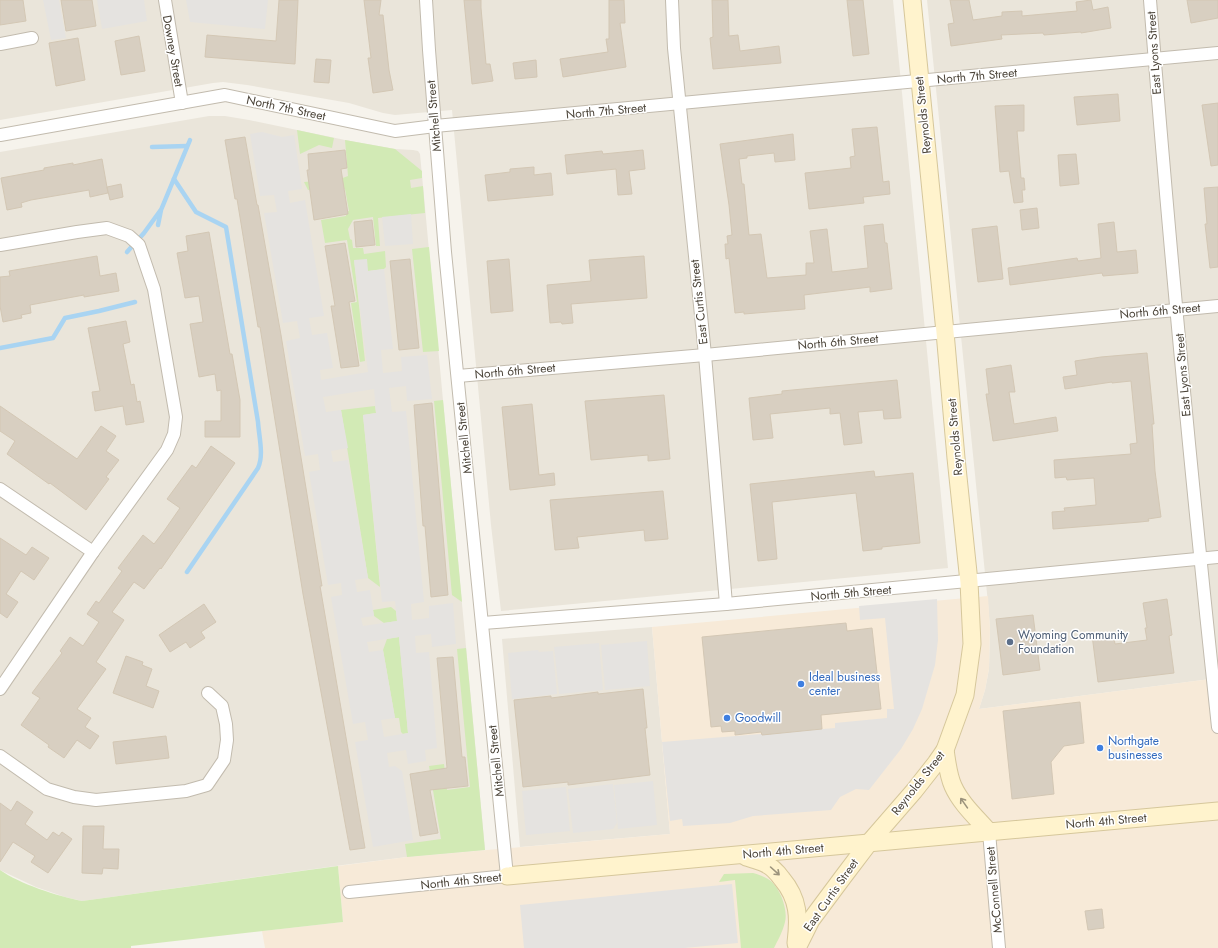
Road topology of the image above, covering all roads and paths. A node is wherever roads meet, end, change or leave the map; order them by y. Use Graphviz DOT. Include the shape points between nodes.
graph roads {
  1 [pos="165,0"];
  2 [pos="426,0"];
  3 [pos="672,0"];
  4 [pos="912,0"];
  5 [pos="1150,0"];
  6 [pos="32,38"];
  7 [pos="0,44"];
  8 [pos="1218,53"];
  9 [pos="1155,58"];
  10 [pos="920,81"];
  11 [pos="182,102"];
  12 [pos="680,104"];
  13 [pos="435,126"];
  14 [pos="0,134"];
  15 [pos="0,245"];
  16 [pos="1218,306"];
  17 [pos="1177,310"];
  18 [pos="945,332"];
  19 [pos="705,355"];
  20 [pos="458,376"];
  21 [pos="0,489"];
  22 [pos="93,552"];
  23 [pos="1218,557"];
  24 [pos="1200,559"];
  25 [pos="970,582"];
  26 [pos="726,604"];
  27 [pos="483,623"];
  28 [pos="0,689"];
  29 [pos="208,693"];
  30 [pos="1218,726"];
  31 [pos="945,750"];
  32 [pos="0,756"];
  33 [pos="1218,811"];
  34 [pos="989,832"];
  35 [pos="868,844"];
  36 [pos="740,855"];
  37 [pos="507,876"];
  38 [pos="349,892"];
  39 [pos="796,948"];
  40 [pos="999,948"];
  1 -- 11 [label="street, Downey Street"];
  2 -- 13 [label="street, Mitchell Street"];
  3 -- 12 [label="street, East Curtis Street"];
  4 -- 10 [label="main road, Reynolds Street"];
  5 -- 9 [label="street, East Lyons Street"];
  6 -- 7 [label="street"];
  8 -- 9 [label="street, North 7th Street"];
  9 -- 10 [label="street, North 7th Street"];
  9 -- 17 [label="street, East Lyons Street"];
  10 -- 12 [label="street, North 7th Street"];
  10 -- 18 [label="main road, Reynolds Street"];
  11 -- 13 [label="street, North 7th Street" via="224,95 395,131"];
  11 -- 14 [label="street, North 7th Street"];
  12 -- 13 [label="street, North 7th Street"];
  12 -- 19 [label="street, East Curtis Street"];
  13 -- 20 [label="street, Mitchell Street"];
  15 -- 22 [label="street" via="106,228 128,236 140,245 152,283 176,417 174,434 167,450"];
  16 -- 17 [label="street, North 6th Street"];
  17 -- 18 [label="street, North 6th Street"];
  17 -- 24 [label="street, East Lyons Street"];
  18 -- 19 [label="street, North 6th Street"];
  18 -- 25 [label="main road, Reynolds Street"];
  19 -- 20 [label="street, North 6th Street"];
  19 -- 26 [label="street, East Curtis Street"];
  20 -- 27 [label="street, Mitchell Street"];
  21 -- 22 [label="street"];
  22 -- 28 [label="street"];
  23 -- 24 [label="street, North 5th Street"];
  24 -- 25 [label="street, North 5th Street"];
  24 -- 30 [label="street, East Lyons Street"];
  25 -- 26 [label="street, North 5th Street"];
  25 -- 31 [label="main road, Reynolds Street" via="972,644 965,695"];
  26 -- 27 [label="street, North 5th Street"];
  27 -- 37 [label="street, Mitchell Street"];
  29 -- 32 [label="street" via="222,706 226,740 224,760 207,785 186,791 96,800 74,797 47,789"];
  34 -- 31 [label="main road, one-way" via="965,805 953,786"];
  31 -- 35 [label="main road, Reynolds Street"];
  33 -- 34 [label="main road, North 4th Street"];
  34 -- 35 [label="main road, North 4th Street"];
  34 -- 40 [label="street, McConnell Street"];
  35 -- 36 [label="main road, North 4th Street"];
  35 -- 39 [label="main road, East Curtis Street" via="812,920"];
  36 -- 37 [label="main road, North 4th Street"];
  36 -- 39 [label="main road, one-way" via="763,862 776,871 786,883 794,897 797,911"];
  37 -- 38 [label="street, North 4th Street"];
}
